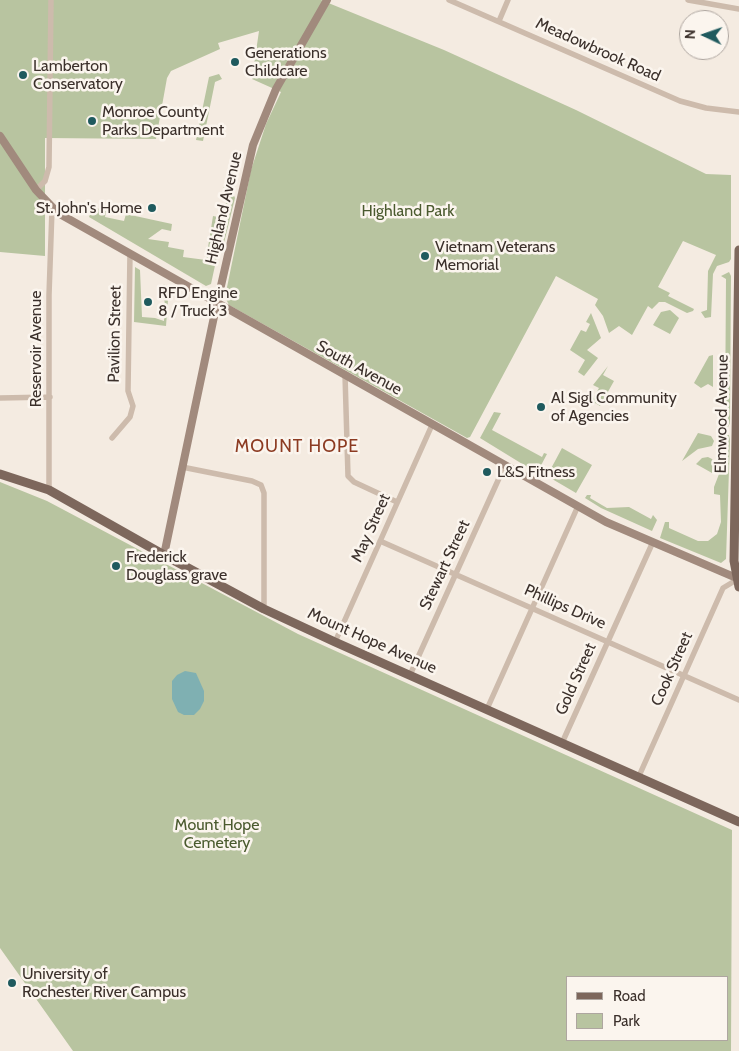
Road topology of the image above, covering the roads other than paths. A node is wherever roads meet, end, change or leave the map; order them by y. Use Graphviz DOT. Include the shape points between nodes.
graph roads {
  1 [pos="51,0"];
  2 [pos="327,0"];
  3 [pos="449,0"];
  4 [pos="508,0"];
  5 [pos="688,0"];
  6 [pos="739,9"];
  7 [pos="499,21"];
  8 [pos="739,112"];
  9 [pos="0,136"];
  10 [pos="36,190"];
  11 [pos="52,209"];
  12 [pos="739,250"];
  13 [pos="130,253"];
  14 [pos="739,267"];
  15 [pos="216,304"];
  16 [pos="345,375"];
  17 [pos="50,397"];
  18 [pos="0,398"];
  19 [pos="432,425"];
  20 [pos="112,438"];
  21 [pos="505,465"];
  22 [pos="182,467"];
  23 [pos="0,474"];
  24 [pos="49,490"];
  25 [pos="397,502"];
  26 [pos="578,506"];
  27 [pos="380,541"];
  28 [pos="652,544"];
  29 [pos="164,555"];
  30 [pos="455,574"];
  31 [pos="739,579"];
  32 [pos="739,587"];
  33 [pos="532,608"];
  34 [pos="264,609"];
  35 [pos="335,642"];
  36 [pos="608,642"];
  37 [pos="410,675"];
  38 [pos="685,676"];
  39 [pos="739,700"];
  40 [pos="487,709"];
  41 [pos="562,743"];
  42 [pos="639,776"];
  43 [pos="739,822"];
  1 -- 10 [label="street" via="48,167 45,181"];
  2 -- 15 [label="main road, Highland Avenue" via="276,89 260,124"];
  3 -- 7 [label="street, Meadowbrook Road"];
  4 -- 7 [label="street"];
  5 -- 6 [label="street"];
  7 -- 8 [label="street, Meadowbrook Road" via="688,104"];
  9 -- 10 [label="main road, South Avenue"];
  10 -- 11 [label="main road, South Avenue"];
  11 -- 13 [label="main road, South Avenue"];
  11 -- 17 [label="street, Reservoir Avenue"];
  12 -- 14 [label="main road, Elmwood Avenue"];
  13 -- 15 [label="main road, South Avenue"];
  13 -- 20 [label="street, Pavilion Street" via="128,391 132,406 130,416"];
  14 -- 31 [label="main road, Elmwood Avenue" via="734,562"];
  15 -- 16 [label="main road, South Avenue"];
  15 -- 22 [label="main road, Highland Avenue"];
  16 -- 19 [label="main road, South Avenue"];
  16 -- 25 [label="street" via="348,476"];
  17 -- 18 [label="street"];
  17 -- 24 [label="street, Reservoir Avenue"];
  19 -- 21 [label="main road, South Avenue"];
  19 -- 25 [label="street, May Street"];
  21 -- 26 [label="main road, South Avenue"];
  21 -- 30 [label="street, Stewart Street"];
  22 -- 29 [label="main road, Highland Avenue"];
  22 -- 34 [label="street" via="252,480 261,485 264,493"];
  23 -- 24 [label="main road, Mount Hope Avenue"];
  24 -- 29 [label="main road, Mount Hope Avenue"];
  25 -- 27 [label="street, May Street"];
  26 -- 28 [label="main road, South Avenue"];
  26 -- 33 [label="street"];
  27 -- 30 [label="street, Phillips Drive"];
  27 -- 35 [label="street, May Street"];
  28 -- 31 [label="main road, South Avenue"];
  28 -- 36 [label="street, Gold Street"];
  29 -- 34 [label="main road, Mount Hope Avenue"];
  30 -- 33 [label="street, Phillips Drive"];
  30 -- 37 [label="street, Stewart Street"];
  31 -- 32 [label="main road, Elmwood Avenue"];
  31 -- 38 [label="street, Cook Street" via="723,588"];
  33 -- 36 [label="street, Phillips Drive"];
  33 -- 40 [label="street"];
  34 -- 35 [label="main road, Mount Hope Avenue"];
  35 -- 37 [label="main road, Mount Hope Avenue"];
  36 -- 38 [label="street, Phillips Drive"];
  36 -- 41 [label="street, Gold Street"];
  37 -- 40 [label="main road, Mount Hope Avenue"];
  38 -- 39 [label="street, Phillips Drive"];
  38 -- 42 [label="street, Cook Street"];
  40 -- 41 [label="main road, Mount Hope Avenue"];
  41 -- 42 [label="main road, Mount Hope Avenue"];
  42 -- 43 [label="main road, Mount Hope Avenue"];
}
